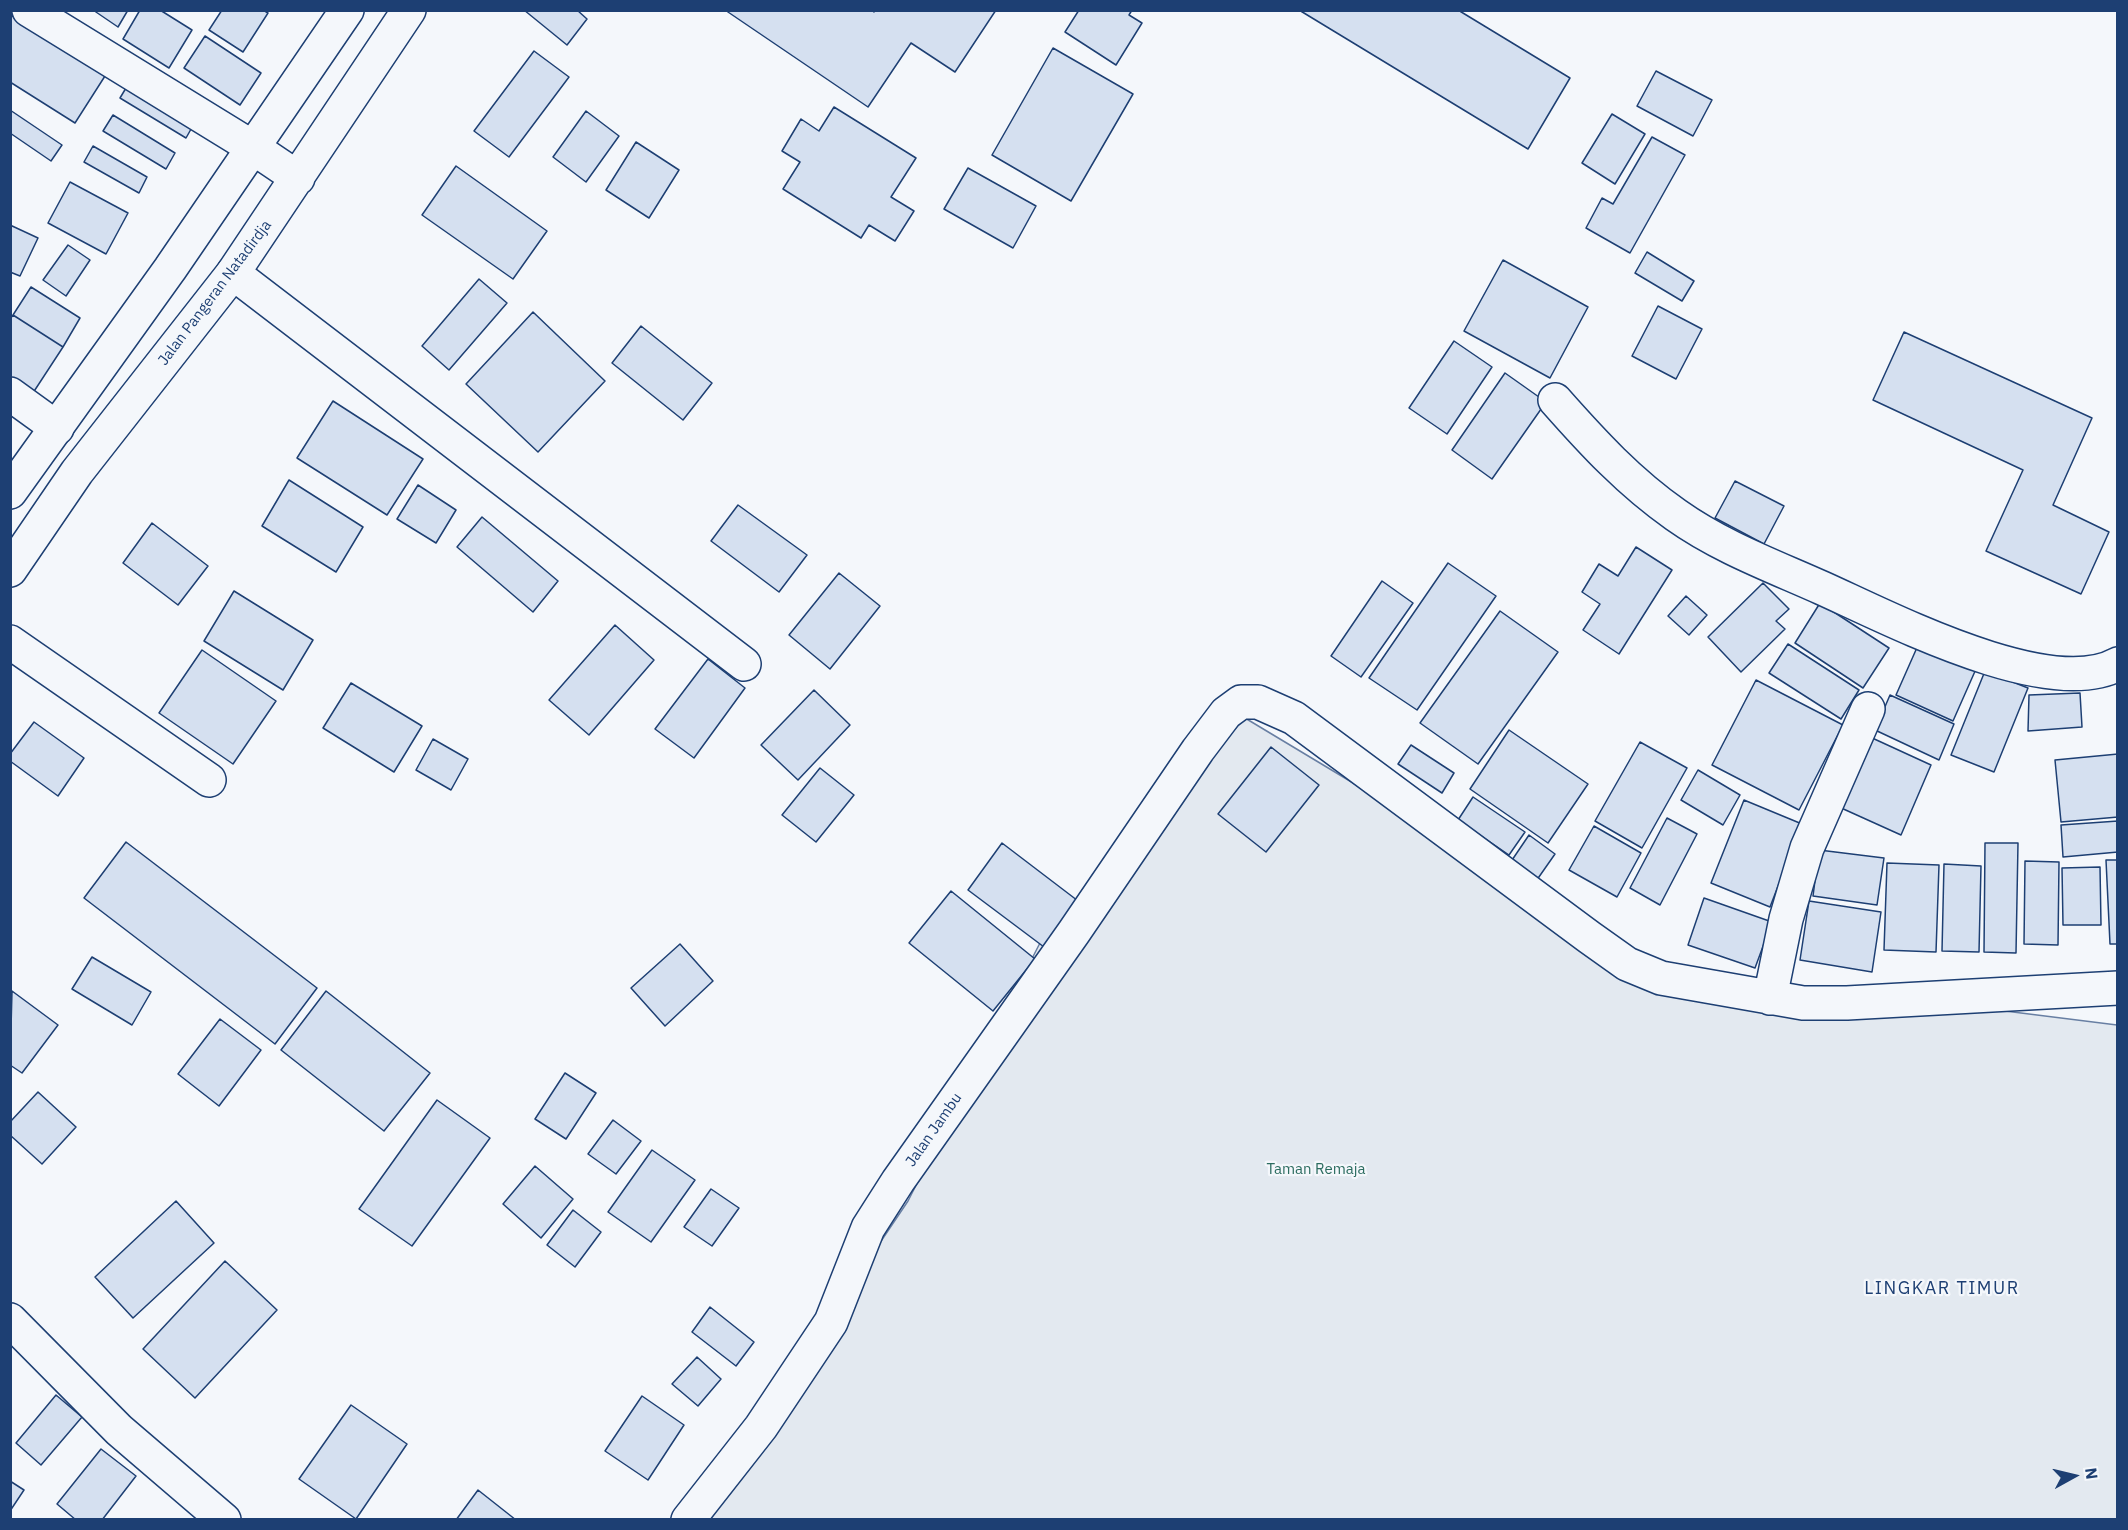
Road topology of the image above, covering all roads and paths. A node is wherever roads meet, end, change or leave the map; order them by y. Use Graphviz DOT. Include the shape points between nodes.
graph roads {
  1 [pos="29,10"];
  2 [pos="347,10"];
  3 [pos="410,10"];
  4 [pos="252,147"];
  5 [pos="298,178"];
  6 [pos="234,273"];
  7 [pos="10,394"];
  8 [pos="1555,400"];
  9 [pos="57,428"];
  10 [pos="10,492"];
  11 [pos="10,570"];
  12 [pos="10,642"];
  13 [pos="744,664"];
  14 [pos="2118,664"];
  15 [pos="1868,709"];
  16 [pos="209,780"];
  17 [pos="2118,988"];
  18 [pos="1770,998"];
  19 [pos="10,1320"];
  20 [pos="224,1520"];
  21 [pos="688,1520"];
  1 -- 4 [label="street"];
  2 -- 4 [label="street"];
  3 -- 5 [label="street, Jalan Pangeran Natadirdja"];
  4 -- 5 [label="street"];
  4 -- 9 [label="street"];
  5 -- 6 [label="street, Jalan Pangeran Natadirdja"];
  6 -- 11 [label="street, Jalan Pangeran Natadirdja" via="77,472"];
  6 -- 13 [label="street"];
  7 -- 9 [label="street"];
  8 -- 14 [label="street" via="1604,456 1677,516 1733,550 1903,626 1991,658 2063,675"];
  9 -- 10 [label="street"];
  12 -- 16 [label="street"];
  15 -- 18 [label="street" via="1807,848 1786,919"];
  17 -- 18 [label="street, Jalan Jambu" via="1847,1003"];
  18 -- 21 [label="street, Jalan Jambu" via="1661,978 1627,964 1294,718 1257,702 1241,702 1226,713 1198,750 898,1181 868,1228 831,1322 761,1427"];
  19 -- 20 [label="street" via="119,1430"];
}
